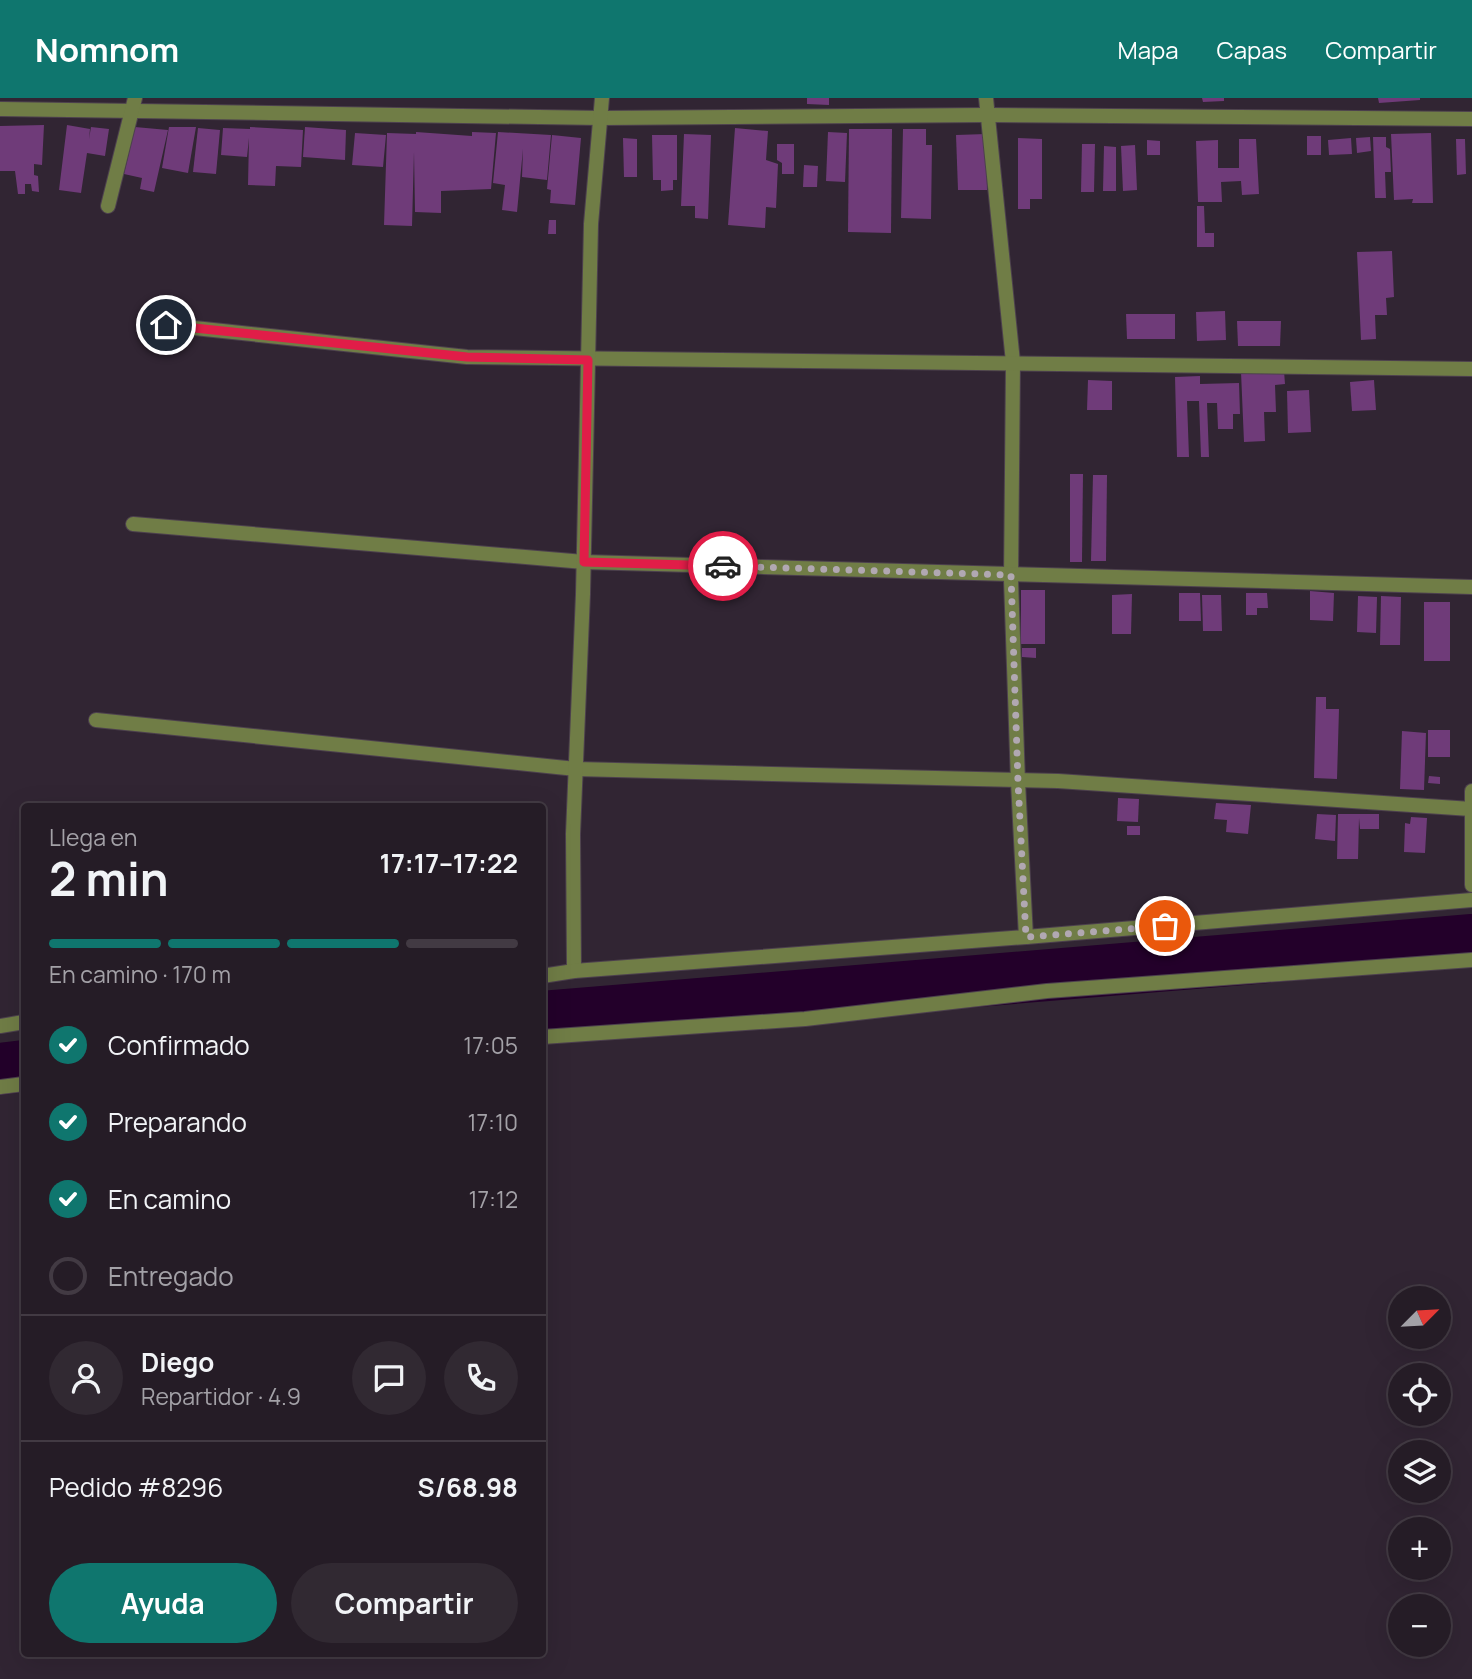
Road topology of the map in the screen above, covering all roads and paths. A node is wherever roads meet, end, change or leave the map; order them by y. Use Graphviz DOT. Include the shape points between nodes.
graph roads {
  1 [pos="602,98"];
  2 [pos="986,98"];
  3 [pos="133,104"];
  4 [pos="0,109"];
  5 [pos="987,116"];
  6 [pos="601,118"];
  7 [pos="1472,119"];
  8 [pos="108,206"];
  9 [pos="166,325"];
  10 [pos="588,360"];
  11 [pos="1013,362"];
  12 [pos="1472,369"];
  13 [pos="134,524"];
  14 [pos="584,562"];
  15 [pos="1011,575"];
  16 [pos="1472,587"];
  17 [pos="96,720"];
  18 [pos="576,769"];
  19 [pos="1018,782"];
  20 [pos="1472,791"];
  21 [pos="1471,809"];
  22 [pos="1472,885"];
  23 [pos="1472,900"];
  24 [pos="1026,937"];
  25 [pos="1472,960"];
  26 [pos="574,971"];
  27 [pos="546,975"];
  28 [pos="21,1022"];
  29 [pos="0,1026"];
  30 [pos="546,1037"];
  31 [pos="21,1084"];
  32 [pos="0,1087"];
  1 -- 6 [label="street"];
  2 -- 5 [label="street"];
  3 -- 4 [label="street"];
  3 -- 6 [label="street"];
  3 -- 8 [label="street"];
  5 -- 6 [label="street"];
  5 -- 7 [label="street"];
  5 -- 11 [label="street"];
  6 -- 10 [label="street" via="591,224"];
  9 -- 10 [label="street" via="467,357"];
  10 -- 11 [label="street"];
  10 -- 14 [label="street"];
  11 -- 12 [label="street"];
  11 -- 15 [label="street"];
  13 -- 14 [label="street"];
  14 -- 15 [label="street"];
  14 -- 18 [label="street"];
  15 -- 16 [label="street"];
  15 -- 19 [label="street"];
  17 -- 18 [label="street"];
  18 -- 19 [label="street"];
  18 -- 26 [label="street"];
  19 -- 21 [label="street"];
  19 -- 24 [label="street"];
  20 -- 21 [label="street"];
  21 -- 22 [label="street"];
  23 -- 24 [label="street"];
  24 -- 26 [label="street"];
  25 -- 30 [label="street" via="1047,991 805,1019"];
  26 -- 27 [label="street"];
  28 -- 29 [label="street"];
  31 -- 32 [label="street"];
}
